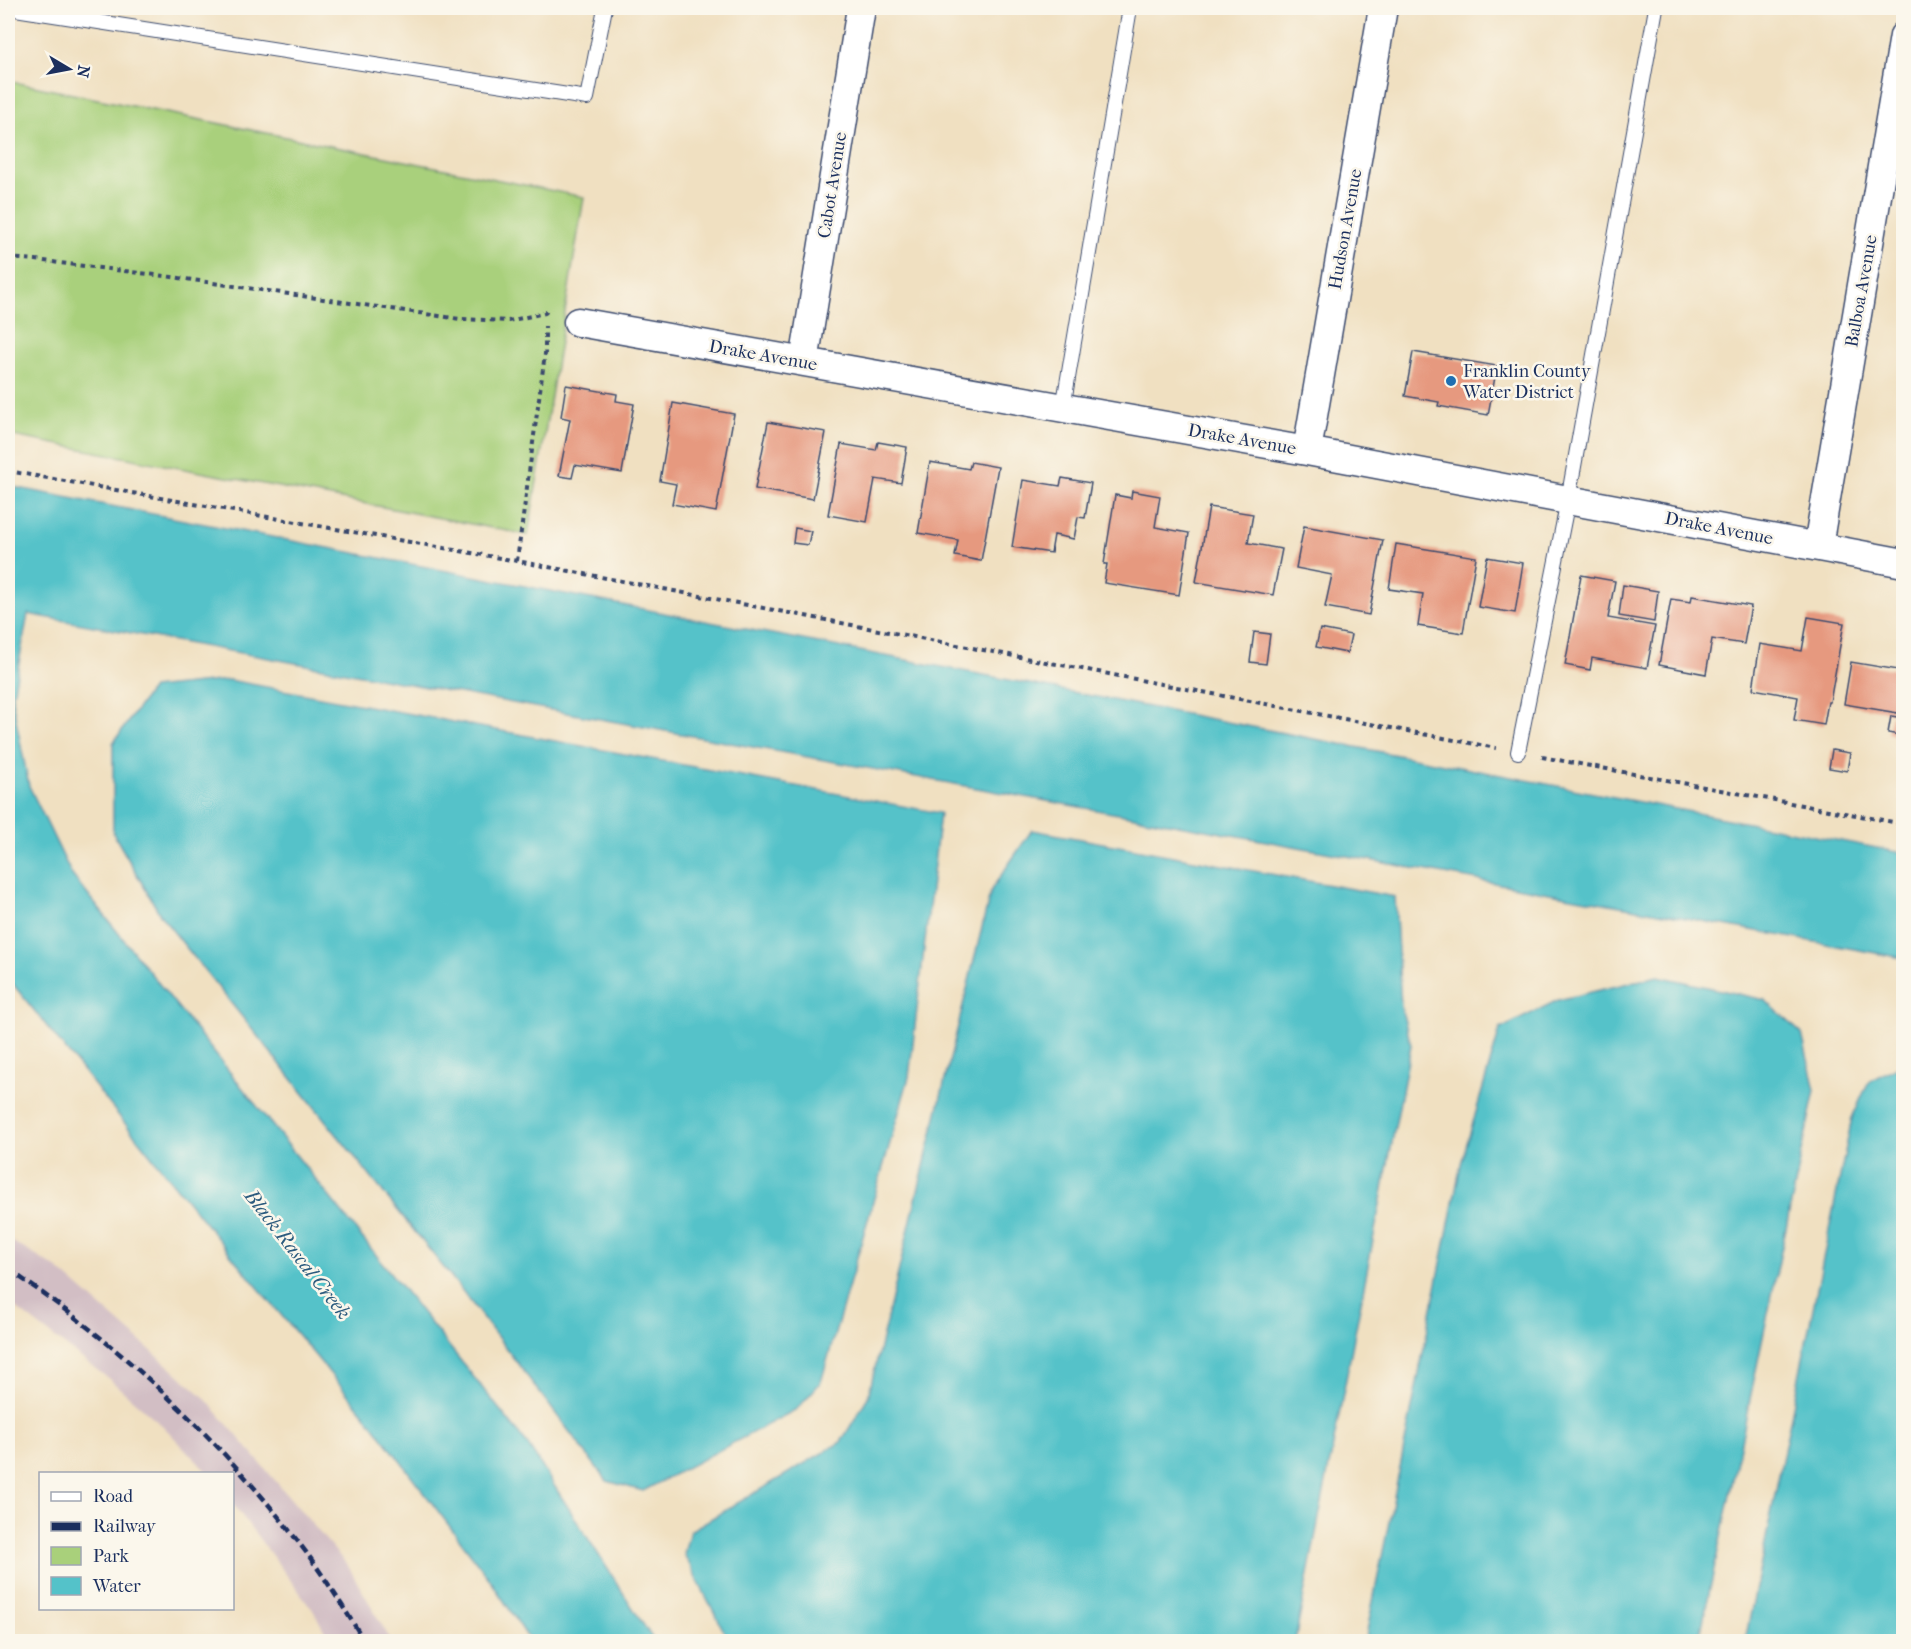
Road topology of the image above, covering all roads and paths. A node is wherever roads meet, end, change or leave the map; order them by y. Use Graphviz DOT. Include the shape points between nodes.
graph roads {
  1 [pos="9,8"];
  2 [pos="605,8"];
  3 [pos="861,8"];
  4 [pos="1130,8"];
  5 [pos="1383,8"];
  6 [pos="1656,8"];
  7 [pos="1904,36"];
  8 [pos="8,258"];
  9 [pos="545,313"];
  10 [pos="579,322"];
  11 [pos="804,362"];
  12 [pos="1063,408"];
  13 [pos="1307,451"];
  14 [pos="8,471"];
  15 [pos="1568,500"];
  16 [pos="1818,546"];
  17 [pos="517,561"];
  18 [pos="1904,563"];
  19 [pos="1518,752"];
  20 [pos="1904,824"];
  1 -- 2 [label="lane" via="587,98"];
  3 -- 11 [label="street, Cabot Avenue"];
  4 -- 12 [label="lane"];
  5 -- 13 [label="street, Hudson Avenue"];
  6 -- 15 [label="lane"];
  7 -- 16 [label="street, Balboa Avenue"];
  8 -- 9 [label="path" via="172,277 460,319 508,321"];
  9 -- 10 [label="path" via="558,300 567,299 576,307"];
  9 -- 17 [label="path" via="545,354"];
  10 -- 11 [label="street, Drake Avenue"];
  11 -- 12 [label="street, Drake Avenue"];
  12 -- 13 [label="street, Drake Avenue"];
  13 -- 15 [label="street, Drake Avenue"];
  14 -- 17 [label="path"];
  15 -- 16 [label="street, Drake Avenue"];
  15 -- 19 [label="lane"];
  16 -- 18 [label="street, Drake Avenue"];
  17 -- 19 [label="path"];
  19 -- 20 [label="path"];
}
